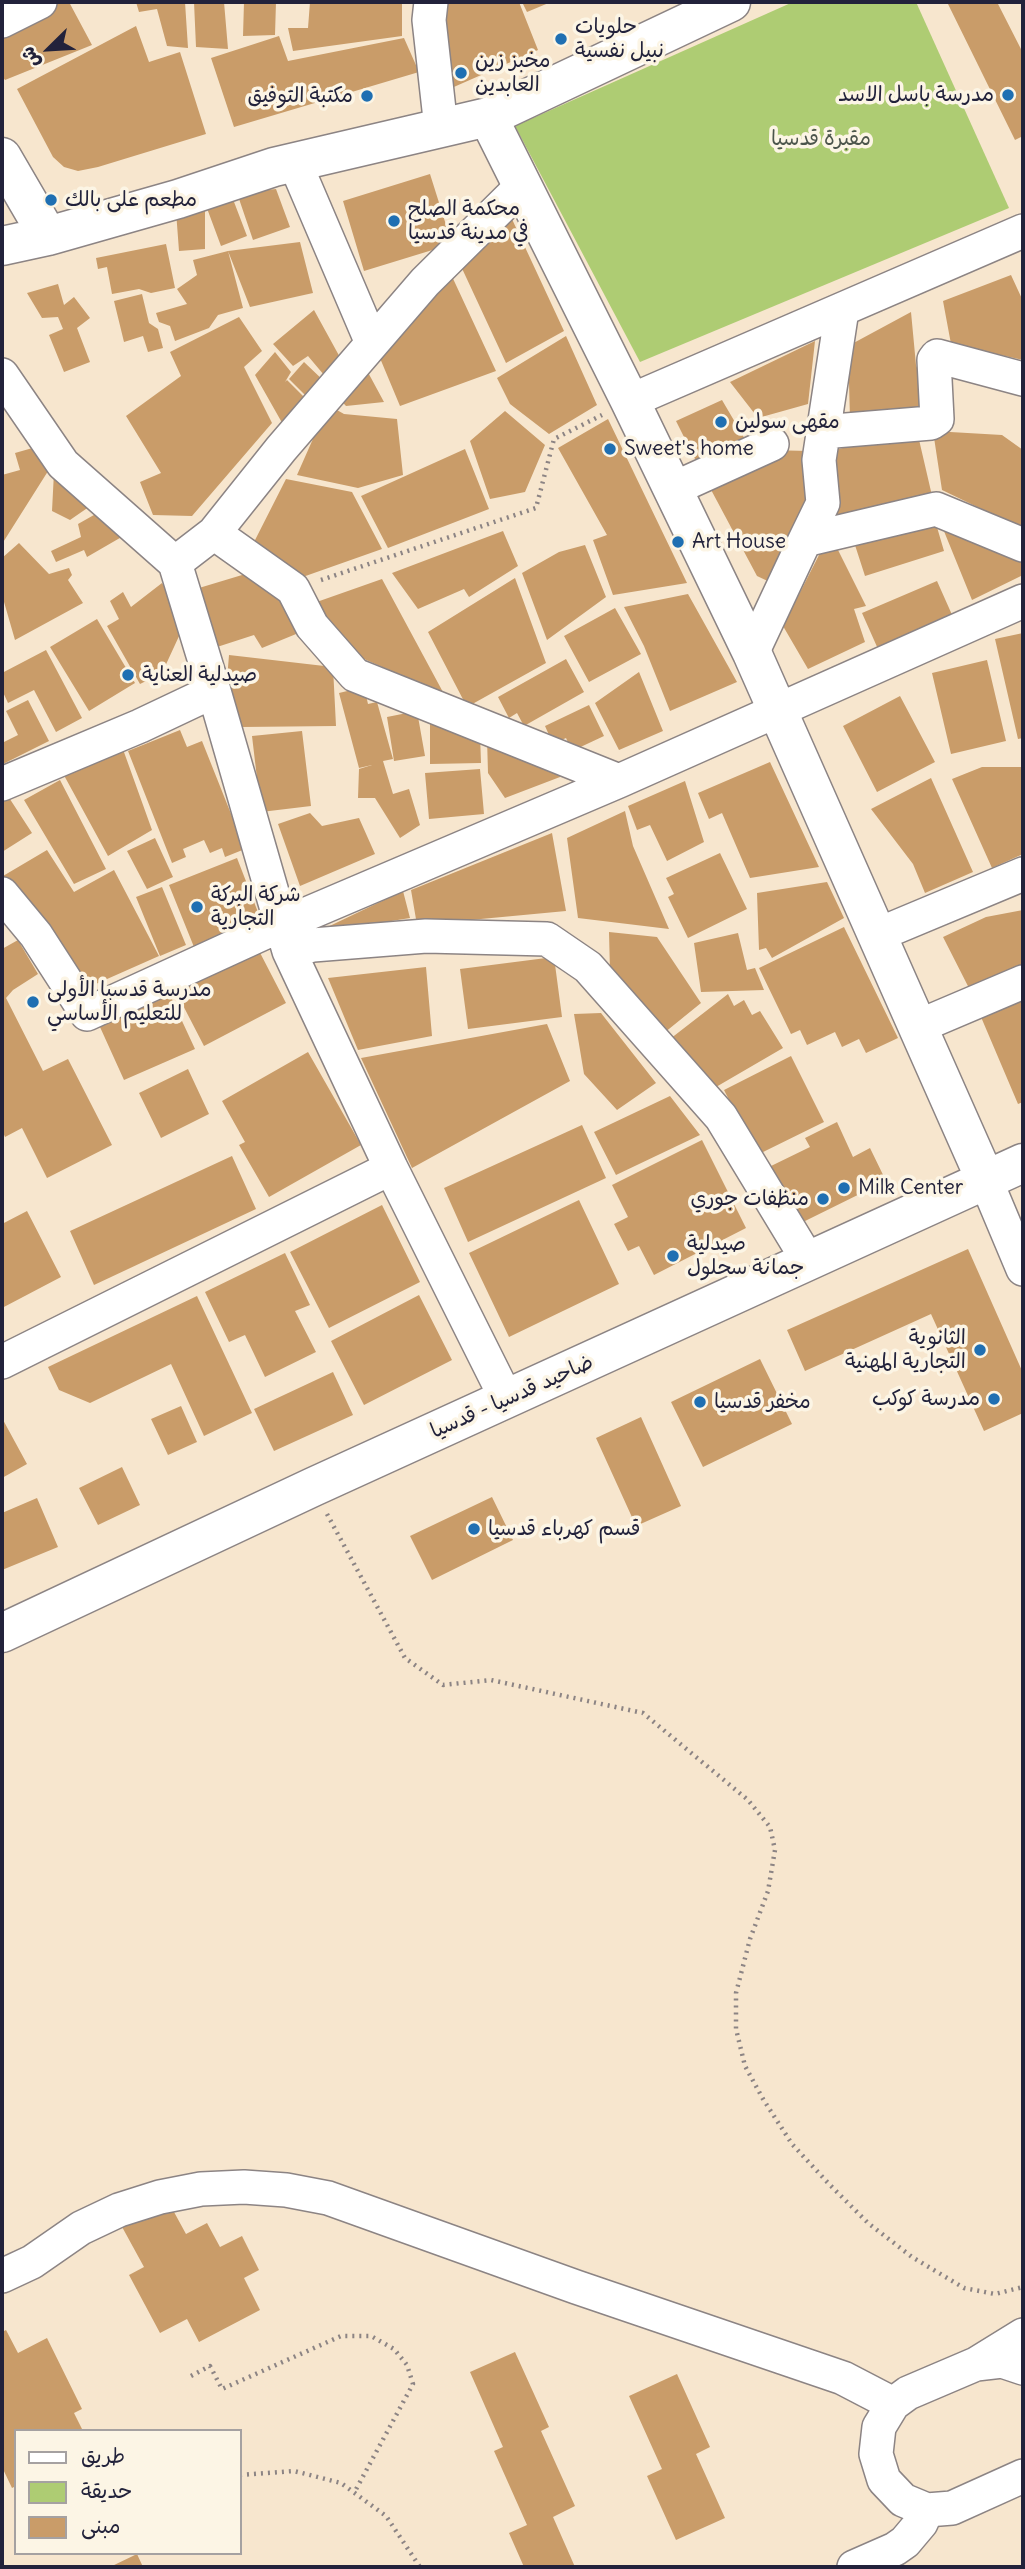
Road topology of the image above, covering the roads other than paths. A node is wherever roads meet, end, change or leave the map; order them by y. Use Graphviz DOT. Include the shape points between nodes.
graph roads {
  1 [pos="40,2"];
  2 [pos="431,2"];
  3 [pos="731,2"];
  4 [pos="2,21"];
  5 [pos="488,117"];
  6 [pos="441,128"];
  7 [pos="2,157"];
  8 [pos="295,163"];
  9 [pos="523,185"];
  10 [pos="1023,232"];
  11 [pos="48,236"];
  12 [pos="3,247"];
  13 [pos="842,310"];
  14 [pos="372,343"];
  15 [pos="2,375"];
  16 [pos="1023,379"];
  17 [pos="631,401"];
  18 [pos="822,432"];
  19 [pos="772,444"];
  20 [pos="673,489"];
  21 [pos="214,533"];
  22 [pos="805,540"];
  23 [pos="1023,545"];
  24 [pos="175,563"];
  25 [pos="1023,601"];
  26 [pos="752,653"];
  27 [pos="214,691"];
  28 [pos="776,709"];
  29 [pos="619,780"];
  30 [pos="2,785"];
  31 [pos="1023,874"];
  32 [pos="2,894"];
  33 [pos="877,935"];
  34 [pos="285,938"];
  35 [pos="1023,982"];
  36 [pos="917,1027"];
  37 [pos="1023,1163"];
  38 [pos="391,1168"];
  39 [pos="986,1181"];
  40 [pos="809,1262"];
  41 [pos="1023,1269"];
  42 [pos="2,1362"];
  43 [pos="507,1400"];
  44 [pos="2,1633"];
  45 [pos="2,2276"];
  46 [pos="1023,2335"];
  47 [pos="976,2364"];
  48 [pos="1023,2368"];
  49 [pos="893,2404"];
  50 [pos="1023,2477"];
  51 [pos="927,2511"];
  52 [pos="855,2567"];
  1 -- 4 [label="street"];
  2 -- 6 [label="street"];
  3 -- 5 [label="main road"];
  5 -- 6 [label="main road"];
  5 -- 9 [label="main road"];
  6 -- 8 [label="main road"];
  7 -- 11 [label="main road"];
  8 -- 11 [label="main road"];
  8 -- 14 [label="street"];
  9 -- 14 [label="street" via="425,282"];
  9 -- 17 [label="main road"];
  10 -- 13 [label="street"];
  11 -- 12 [label="main road"];
  13 -- 17 [label="street"];
  13 -- 18 [label="street"];
  14 -- 21 [label="street"];
  15 -- 24 [label="street" via="64,464"];
  16 -- 18 [label="street" via="937,356 937,419 931,424"];
  17 -- 20 [label="main road"];
  18 -- 22 [label="street" via="823,503"];
  19 -- 20 [label="street"];
  20 -- 26 [label="main road"];
  21 -- 24 [label="street"];
  21 -- 29 [label="street" via="293,589 312,626 355,675"];
  22 -- 23 [label="street" via="936,509"];
  22 -- 26 [label="street"];
  24 -- 27 [label="street"];
  25 -- 28 [label="street"];
  26 -- 28 [label="main road"];
  27 -- 30 [label="street"];
  27 -- 34 [label="street"];
  28 -- 29 [label="street"];
  28 -- 33 [label="main road"];
  29 -- 34 [label="street"];
  31 -- 33 [label="street"];
  32 -- 34 [label="street" via="36,935 87,1014"];
  33 -- 36 [label="main road"];
  34 -- 38 [label="street"];
  34 -- 40 [label="street" via="313,945 426,936 547,939 588,967 721,1117"];
  35 -- 36 [label="street"];
  36 -- 39 [label="main road"];
  37 -- 39 [label="main road, ضاحيد قدسيا - قدسيا"];
  38 -- 42 [label="street"];
  38 -- 43 [label="street"];
  39 -- 40 [label="main road, ضاحيد قدسيا - قدسيا"];
  39 -- 41 [label="street"];
  40 -- 43 [label="main road, ضاحيد قدسيا - قدسيا"];
  43 -- 44 [label="main road, ضاحيد قدسيا - قدسيا"];
  45 -- 49 [label="street" via="32,2262 81,2228 160,2197 201,2189 286,2190 328,2198 843,2378"];
  46 -- 47 [label="street"];
  47 -- 48 [label="street" via="1002,2361"];
  47 -- 49 [label="street"];
  49 -- 51 [label="street" via="879,2427 876,2454 884,2480 902,2500"];
  50 -- 51 [label="street" via="952,2508"];
  51 -- 52 [label="street" via="905,2543"];
}
